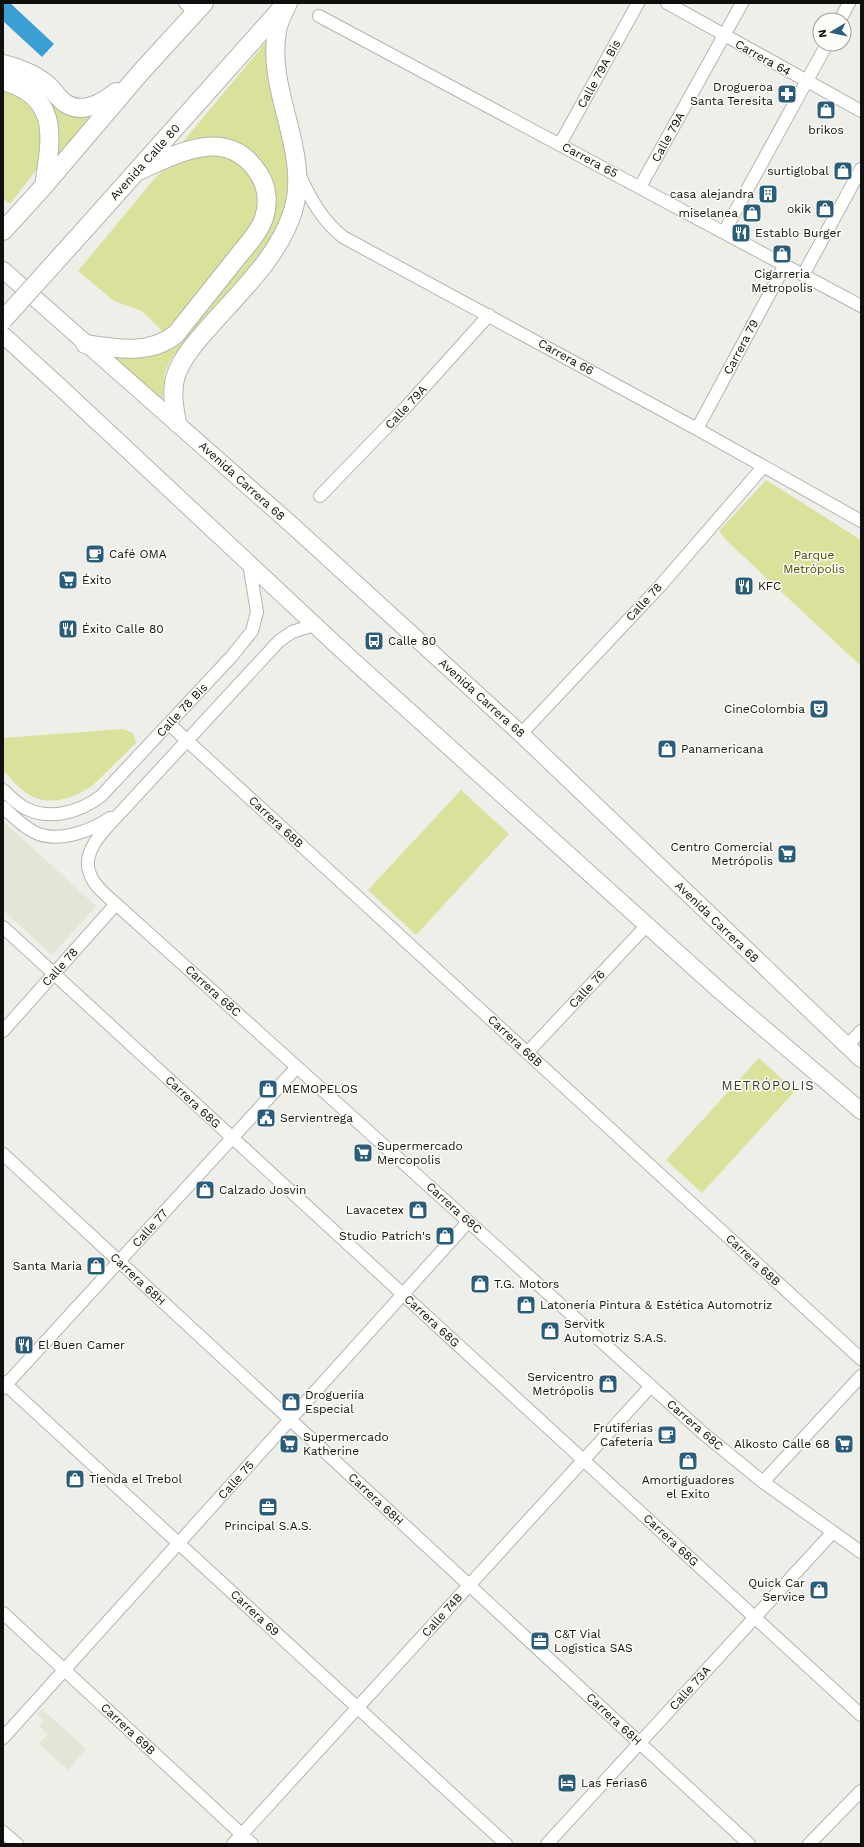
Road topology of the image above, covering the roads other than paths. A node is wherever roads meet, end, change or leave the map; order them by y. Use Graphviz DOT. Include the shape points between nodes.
graph roads {
  1 [pos="287,3"];
  2 [pos="638,3"];
  3 [pos="667,3"];
  4 [pos="742,3"];
  5 [pos="849,3"];
  6 [pos="195,6"];
  7 [pos="844,12"];
  8 [pos="319,16"];
  9 [pos="723,36"];
  10 [pos="823,52"];
  11 [pos="3,64"];
  12 [pos="140,73"];
  13 [pos="3,81"];
  14 [pos="806,82"];
  15 [pos="861,111"];
  16 [pos="560,144"];
  17 [pos="297,169"];
  18 [pos="861,169"];
  19 [pos="138,171"];
  20 [pos="44,186"];
  21 [pos="640,187"];
  22 [pos="3,231"];
  23 [pos="724,232"];
  24 [pos="785,265"];
  25 [pos="3,270"];
  26 [pos="803,274"];
  27 [pos="861,306"];
  28 [pos="489,315"];
  29 [pos="3,320"];
  30 [pos="3,336"];
  31 [pos="86,344"];
  32 [pos="177,423"];
  33 [pos="698,429"];
  34 [pos="764,467"];
  35 [pos="320,496"];
  36 [pos="861,521"];
  37 [pos="249,563"];
  38 [pos="314,625"];
  39 [pos="169,724"];
  40 [pos="521,734"];
  41 [pos="187,740"];
  42 [pos="3,790"];
  43 [pos="3,807"];
  44 [pos="121,812"];
  45 [pos="116,904"];
  46 [pos="647,925"];
  47 [pos="3,927"];
  48 [pos="54,974"];
  49 [pos="3,1031"];
  50 [pos="861,1031"];
  51 [pos="847,1046"];
  52 [pos="527,1053"];
  53 [pos="861,1059"];
  54 [pos="297,1067"];
  55 [pos="861,1111"];
  56 [pos="232,1138"];
  57 [pos="3,1154"];
  58 [pos="468,1222"];
  59 [pos="119,1261"];
  60 [pos="403,1295"];
  61 [pos="861,1359"];
  62 [pos="861,1376"];
  63 [pos="4,1385"];
  64 [pos="651,1386"];
  65 [pos="291,1420"];
  66 [pos="584,1460"];
  67 [pos="763,1482"];
  68 [pos="833,1532"];
  69 [pos="179,1543"];
  70 [pos="861,1552"];
  71 [pos="469,1585"];
  72 [pos="3,1613"];
  73 [pos="755,1617"];
  74 [pos="64,1670"];
  75 [pos="358,1707"];
  76 [pos="861,1715"];
  77 [pos="3,1738"];
  78 [pos="639,1743"];
  79 [pos="861,1791"];
  80 [pos="3,1832"];
  81 [pos="242,1834"];
  82 [pos="16,1844"];
  83 [pos="233,1844"];
  84 [pos="252,1844"];
  85 [pos="506,1844"];
  86 [pos="546,1844"];
  87 [pos="749,1844"];
  88 [pos="809,1844"];
  1 -- 17 [label="highway" via="277,30 276,69"];
  1 -- 19 [label="highway, Avenida Calle 80"];
  2 -- 16 [label="street, Calle 79A Bis"];
  3 -- 9 [label="street, Carrera 64"];
  4 -- 9 [label="street, Calle 79A"];
  5 -- 7 [label="street"];
  6 -- 12 [label="highway"];
  8 -- 16 [label="street, Carrera 65"];
  9 -- 14 [label="street, Carrera 64"];
  9 -- 21 [label="street, Calle 79A"];
  10 -- 14 [label="street"];
  11 -- 12 [label="highway" via="23,70 45,82 65,103 82,107 98,104 107,99"];
  12 -- 20 [label="highway"];
  13 -- 20 [label="highway" via="30,92 42,106 51,136"];
  14 -- 15 [label="street, Carrera 64"];
  14 -- 23 [label="street"];
  16 -- 21 [label="street, Carrera 65"];
  17 -- 28 [label="street, Carrera 66" via="314,205 343,237"];
  17 -- 32 [label="highway" via="293,210 284,232 260,269 197,342 176,375 173,396"];
  18 -- 26 [label="street"];
  19 -- 29 [label="highway, Avenida Calle 80, bridge"];
  19 -- 31 [label="highway" via="192,148 213,145 228,149 253,164 262,179 267,199 264,217 247,245 170,339 132,349"];
  20 -- 22 [label="highway"];
  21 -- 23 [label="street, Carrera 65"];
  23 -- 24 [label="street, Carrera 65"];
  24 -- 26 [label="street, Carrera 65"];
  24 -- 33 [label="street, Carrera 79"];
  25 -- 31 [label="main road, Avenida Carrera 68"];
  26 -- 27 [label="street, Carrera 65"];
  28 -- 33 [label="street, Carrera 66"];
  28 -- 35 [label="street, Calle 79A" via="396,418"];
  30 -- 37 [label="main road"];
  31 -- 32 [label="main road, Avenida Carrera 68"];
  32 -- 40 [label="main road, Avenida Carrera 68"];
  33 -- 34 [label="street, Carrera 66"];
  34 -- 36 [label="street, Carrera 66"];
  34 -- 40 [label="street, Calle 78" via="661,585"];
  37 -- 38 [label="main road"];
  37 -- 39 [label="street, Calle 78 Bis" via="257,612 252,631"];
  38 -- 41 [label="street, Calle 78 Bis" via="284,636"];
  38 -- 46 [label="main road"];
  39 -- 41 [label="street, Carrera 68B"];
  39 -- 42 [label="street, Calle 78 Bis" via="101,796 82,808 62,814 35,813 26,809"];
  40 -- 51 [label="main road, Avenida Carrera 68"];
  41 -- 44 [label="street, Calle 78 Bis"];
  41 -- 52 [label="street, Carrera 68B"];
  43 -- 44 [label="street" via="34,832 47,837 85,830"];
  44 -- 45 [label="street, Carrera 68C" via="99,836 87,863 89,874 95,883"];
  45 -- 48 [label="street, Calle 78"];
  45 -- 54 [label="street, Carrera 68C"];
  46 -- 52 [label="street, Calle 76"];
  46 -- 55 [label="main road"];
  47 -- 48 [label="street, Carrera 68G"];
  48 -- 49 [label="street, Calle 78"];
  48 -- 56 [label="street, Carrera 68G"];
  50 -- 51 [label="street"];
  51 -- 53 [label="main road, Avenida Carrera 68"];
  52 -- 61 [label="street, Carrera 68B"];
  54 -- 56 [label="street, Calle 77"];
  54 -- 58 [label="street, Carrera 68C"];
  56 -- 59 [label="street, Calle 77"];
  56 -- 60 [label="street, Carrera 68G"];
  57 -- 59 [label="street, Carrera 68H"];
  58 -- 60 [label="street, Calle 75"];
  58 -- 64 [label="street, Carrera 68C"];
  59 -- 63 [label="street, Calle 77"];
  59 -- 65 [label="street, Carrera 68H"];
  60 -- 65 [label="street, Calle 75"];
  60 -- 66 [label="street, Carrera 68G"];
  62 -- 67 [label="street"];
  63 -- 69 [label="street, Carrera 69"];
  64 -- 66 [label="street, Calle 74B"];
  64 -- 67 [label="street, Carrera 68C"];
  65 -- 69 [label="street, Calle 75"];
  65 -- 71 [label="street, Carrera 68H"];
  66 -- 71 [label="street, Calle 74B"];
  66 -- 73 [label="street, Carrera 68G"];
  67 -- 68 [label="street, Carrera 68C"];
  68 -- 70 [label="street, Carrera 68C"];
  68 -- 73 [label="street, Calle 73A"];
  69 -- 74 [label="street, Calle 75"];
  69 -- 75 [label="street, Carrera 69"];
  71 -- 75 [label="street, Calle 74B"];
  71 -- 78 [label="street, Carrera 68H"];
  72 -- 74 [label="street, Carrera 69B"];
  73 -- 76 [label="street, Carrera 68G"];
  73 -- 78 [label="street, Calle 73A"];
  74 -- 77 [label="street, Calle 75"];
  74 -- 81 [label="street, Carrera 69B"];
  75 -- 81 [label="street, Calle 74B"];
  75 -- 85 [label="street, Carrera 69"];
  78 -- 86 [label="street, Calle 73A"];
  78 -- 87 [label="street, Carrera 68H"];
  79 -- 88 [label="street"];
  80 -- 82 [label="street"];
  81 -- 83 [label="street, Calle 74B"];
  81 -- 84 [label="street, Carrera 69B"];
}
